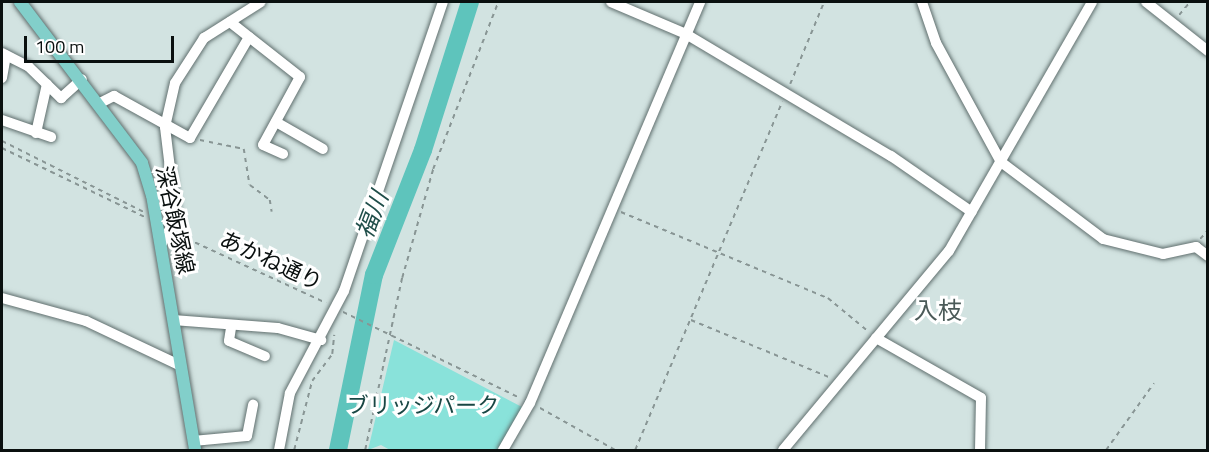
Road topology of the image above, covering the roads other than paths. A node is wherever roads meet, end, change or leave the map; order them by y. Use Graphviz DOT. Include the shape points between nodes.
graph roads {
  1 [pos="261,2"];
  2 [pos="443,2"];
  3 [pos="611,2"];
  4 [pos="700,2"];
  5 [pos="922,2"];
  6 [pos="1092,2"];
  7 [pos="1146,2"];
  8 [pos="26,5"];
  9 [pos="230,22"];
  10 [pos="686,34"];
  11 [pos="249,37"];
  12 [pos="1208,51"];
  13 [pos="4,54"];
  14 [pos="2,78"];
  15 [pos="82,79"];
  16 [pos="47,84"];
  17 [pos="100,103"];
  18 [pos="2,120"];
  19 [pos="276,122"];
  20 [pos="165,127"];
  21 [pos="36,133"];
  22 [pos="51,137"];
  23 [pos="323,149"];
  24 [pos="283,154"];
  25 [pos="1001,162"];
  26 [pos="972,212"];
  27 [pos="161,245"];
  28 [pos="1208,256"];
  29 [pos="2,298"];
  30 [pos="174,320"];
  31 [pos="231,328"];
  32 [pos="876,338"];
  33 [pos="321,340"];
  34 [pos="265,356"];
  35 [pos="182,366"];
  36 [pos="253,405"];
  37 [pos="194,446"];
  38 [pos="279,450"];
  39 [pos="503,450"];
  40 [pos="783,450"];
  41 [pos="980,450"];
  1 -- 9 [label="street"];
  2 -- 33 [label="street" via="344,291"];
  3 -- 10 [label="street"];
  4 -- 10 [label="street"];
  5 -- 25 [label="street" via="936,43"];
  6 -- 25 [label="street"];
  7 -- 12 [label="street"];
  8 -- 15 [label="main road, 深谷飯塚線"];
  9 -- 11 [label="street"];
  9 -- 20 [label="street" via="204,38 185,62"];
  10 -- 26 [label="street"];
  10 -- 39 [label="street" via="530,403"];
  11 -- 19 [label="street" via="300,77"];
  11 -- 20 [label="street" via="190,138"];
  13 -- 14 [label="street"];
  13 -- 16 [label="street" via="28,67"];
  15 -- 16 [label="street" via="61,98"];
  15 -- 17 [label="main road, 深谷飯塚線"];
  16 -- 21 [label="street"];
  17 -- 20 [label="street" via="114,96"];
  17 -- 27 [label="main road, 深谷飯塚線" via="139,156"];
  18 -- 21 [label="street"];
  19 -- 23 [label="street"];
  19 -- 24 [label="street" via="263,145"];
  20 -- 27 [label="street" via="172,231"];
  21 -- 22 [label="street"];
  25 -- 26 [label="street"];
  25 -- 28 [label="street" via="1103,239 1163,254 1196,247"];
  26 -- 32 [label="street" via="950,251"];
  27 -- 30 [label="main road, 深谷飯塚線"];
  29 -- 35 [label="street" via="86,321"];
  30 -- 31 [label="street"];
  30 -- 35 [label="main road, 深谷飯塚線"];
  31 -- 33 [label="street" via="278,328"];
  31 -- 34 [label="street" via="229,341"];
  32 -- 40 [label="street"];
  32 -- 41 [label="street" via="981,398"];
  33 -- 38 [label="street" via="290,393"];
  35 -- 37 [label="main road, 深谷飯塚線"];
  36 -- 37 [label="street" via="247,436"];
}
